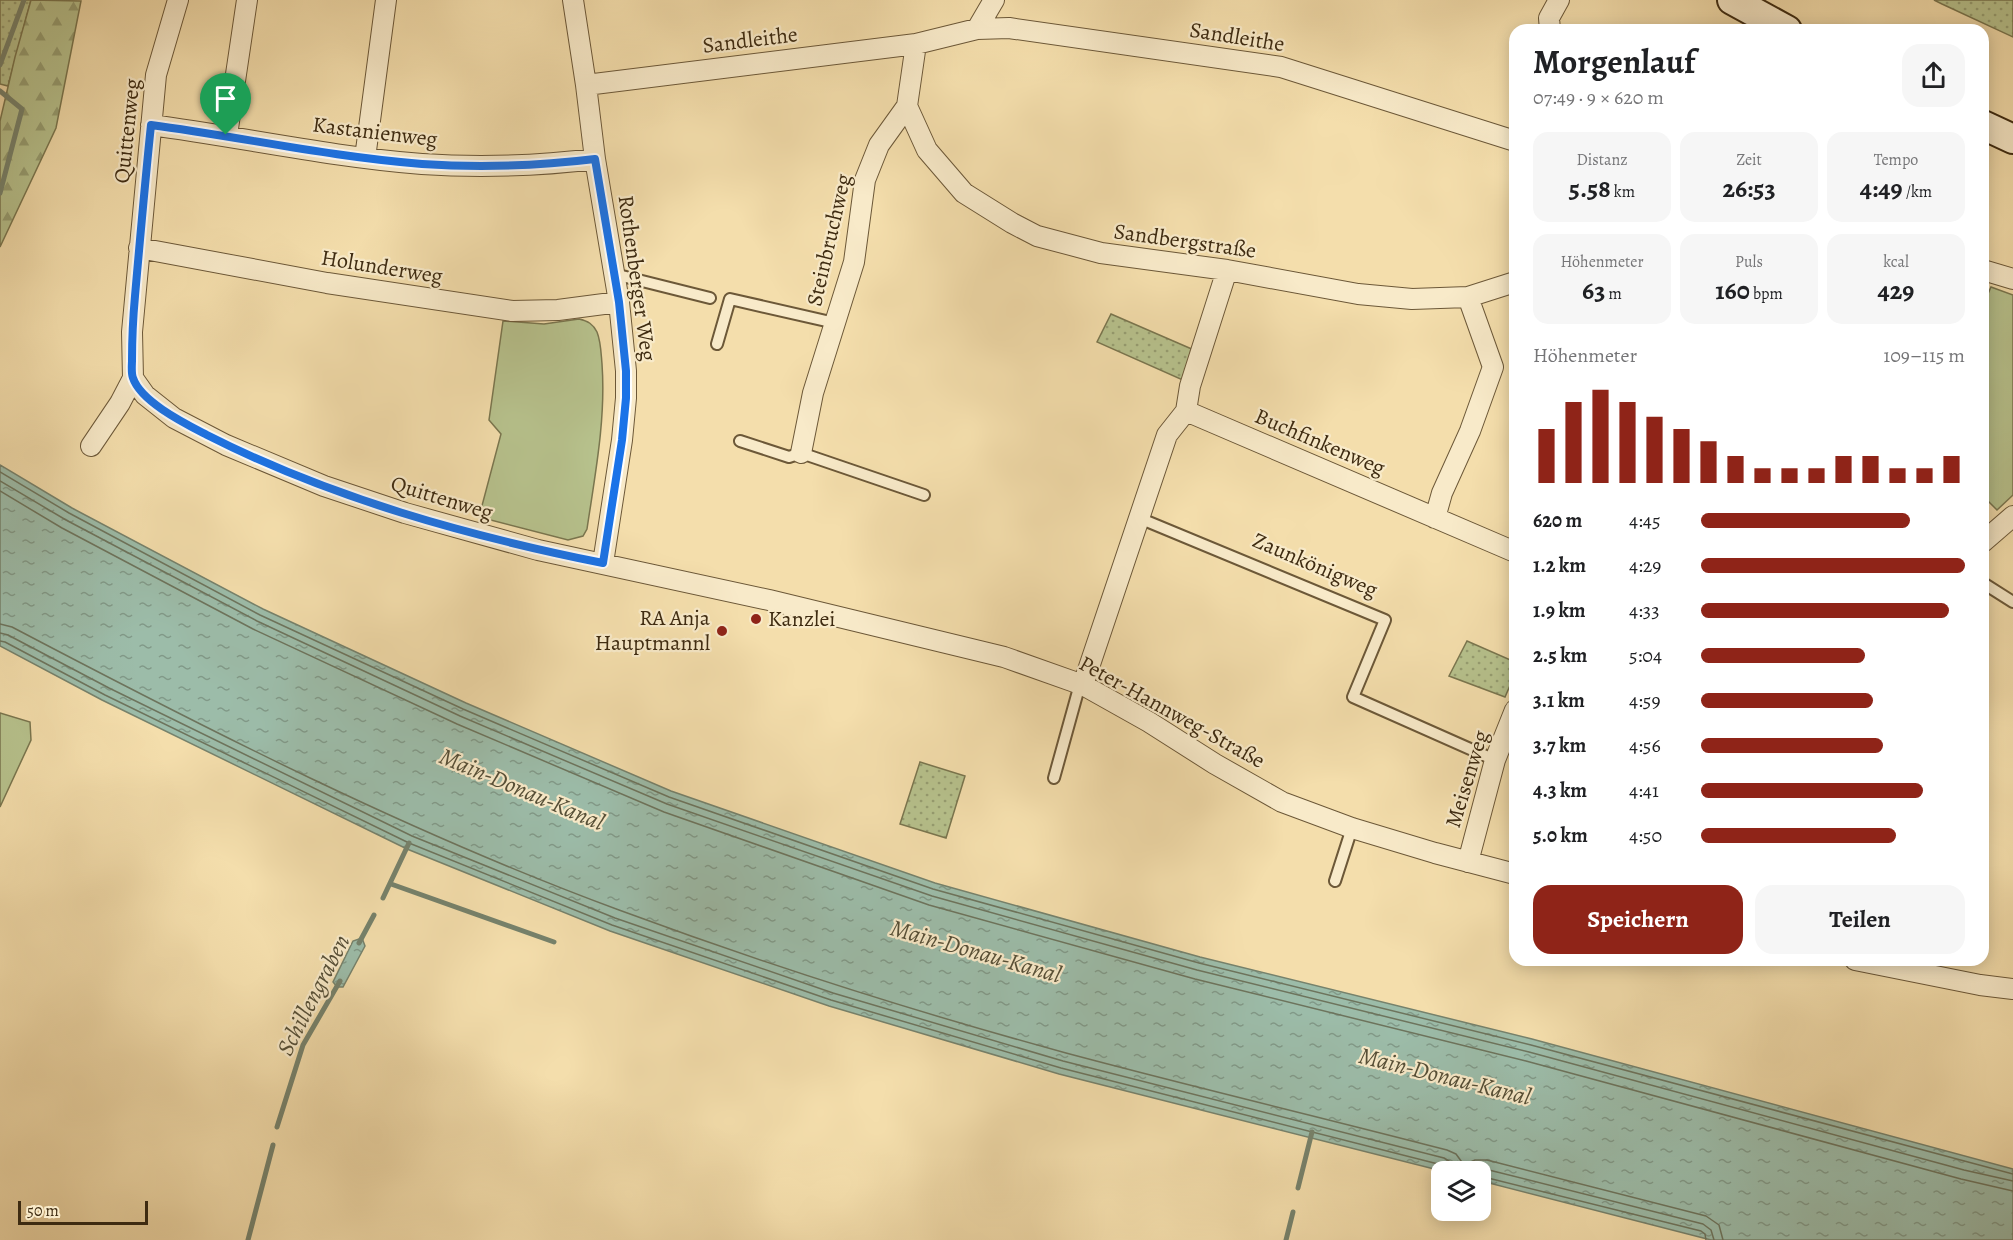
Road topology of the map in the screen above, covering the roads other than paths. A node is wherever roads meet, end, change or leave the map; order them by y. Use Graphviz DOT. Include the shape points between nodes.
graph roads {
  1 [pos="178,0"];
  2 [pos="247,0"];
  3 [pos="386,0"];
  4 [pos="573,0"];
  5 [pos="994,0"];
  6 [pos="1559,0"];
  7 [pos="1732,0"];
  8 [pos="1550,24"];
  9 [pos="1776,24"];
  10 [pos="977,29"];
  11 [pos="916,44"];
  12 [pos="586,84"];
  13 [pos="907,106"];
  14 [pos="151,125"];
  15 [pos="1989,128"];
  16 [pos="226,135"];
  17 [pos="1509,139"];
  18 [pos="2013,139"];
  19 [pos="365,158"];
  20 [pos="595,159"];
  21 [pos="139,248"];
  22 [pos="1227,270"];
  23 [pos="1989,272"];
  24 [pos="614,274"];
  25 [pos="2013,279"];
  26 [pos="1509,284"];
  27 [pos="1468,297"];
  28 [pos="710,298"];
  29 [pos="619,302"];
  30 [pos="835,323"];
  31 [pos="717,344"];
  32 [pos="133,378"];
  33 [pos="1186,411"];
  34 [pos="740,441"];
  35 [pos="91,446"];
  36 [pos="801,453"];
  37 [pos="924,495"];
  38 [pos="2013,516"];
  39 [pos="1139,518"];
  40 [pos="1436,518"];
  41 [pos="1989,537"];
  42 [pos="1509,549"];
  43 [pos="603,563"];
  44 [pos="1989,587"];
  45 [pos="765,599"];
  46 [pos="2013,602"];
  47 [pos="1081,685"];
  48 [pos="1509,726"];
  49 [pos="1496,760"];
  50 [pos="1054,778"];
  51 [pos="1352,828"];
  52 [pos="1468,862"];
  53 [pos="1509,872"];
  54 [pos="1335,881"];
  55 [pos="1885,966"];
  56 [pos="2013,989"];
  1 -- 14 [label="street, Quittenweg" via="156,75"];
  2 -- 16 [label="street"];
  3 -- 19 [label="street"];
  4 -- 12 [label="street, Rothenberger Weg"];
  5 -- 10 [label="street"];
  6 -- 8 [label="street"];
  7 -- 9 [label="street"];
  10 -- 11 [label="street, Sandleithe"];
  10 -- 17 [label="street, Sandleithe" via="1009,28 1281,67"];
  11 -- 12 [label="street, Sandleithe"];
  11 -- 13 [label="street, Steinbruchweg"];
  12 -- 20 [label="street, Rothenberger Weg"];
  13 -- 22 [label="street, Sandbergstraße" via="927,150 964,193 1037,236 1101,253"];
  13 -- 30 [label="street, Steinbruchweg" via="879,145 865,180 854,262"];
  14 -- 16 [label="street, Kastanienweg"];
  14 -- 21 [label="street, Quittenweg"];
  15 -- 18 [label="street"];
  16 -- 19 [label="street, Kastanienweg"];
  19 -- 20 [label="street, Kastanienweg" via="485,166 541,166"];
  20 -- 24 [label="street, Rothenberger Weg"];
  21 -- 29 [label="street, Holunderweg" via="327,283 512,311"];
  21 -- 32 [label="street, Quittenweg" via="132,332"];
  22 -- 27 [label="street, Sandbergstraße" via="1358,294 1412,299"];
  22 -- 33 [label="street" via="1190,386"];
  23 -- 25 [label="street"];
  24 -- 28 [label="lane"];
  24 -- 29 [label="street, Rothenberger Weg"];
  26 -- 27 [label="street, Sandbergstraße"];
  27 -- 40 [label="street" via="1493,367 1442,493"];
  29 -- 43 [label="street, Rothenberger Weg" via="626,398"];
  30 -- 31 [label="lane" via="730,299"];
  30 -- 36 [label="street, Steinbruchweg" via="813,393"];
  32 -- 35 [label="street, Quittenweg"];
  32 -- 43 [label="street, Quittenweg" via="145,395 174,418 226,445 324,486 484,536"];
  33 -- 39 [label="street" via="1167,435"];
  33 -- 40 [label="street, Buchfinkenweg"];
  34 -- 36 [label="lane" via="789,457"];
  36 -- 37 [label="lane"];
  38 -- 41 [label="street"];
  39 -- 47 [label="street"];
  39 -- 49 [label="lane, Zaunkönigweg" via="1385,620 1353,697"];
  40 -- 42 [label="street, Buchfinkenweg"];
  43 -- 45 [label="street, Quittenweg"];
  44 -- 46 [label="lane"];
  45 -- 47 [label="street, Peter-Hannweg-Straße" via="1004,657"];
  47 -- 50 [label="lane"];
  47 -- 51 [label="street, Peter-Hannweg-Straße" via="1282,802"];
  48 -- 49 [label="street, Meisenweg"];
  49 -- 52 [label="street, Meisenweg"];
  51 -- 52 [label="street, Peter-Hannweg-Straße"];
  51 -- 54 [label="lane"];
  52 -- 53 [label="street, Peter-Hannweg-Straße"];
  55 -- 56 [label="street"];
}
